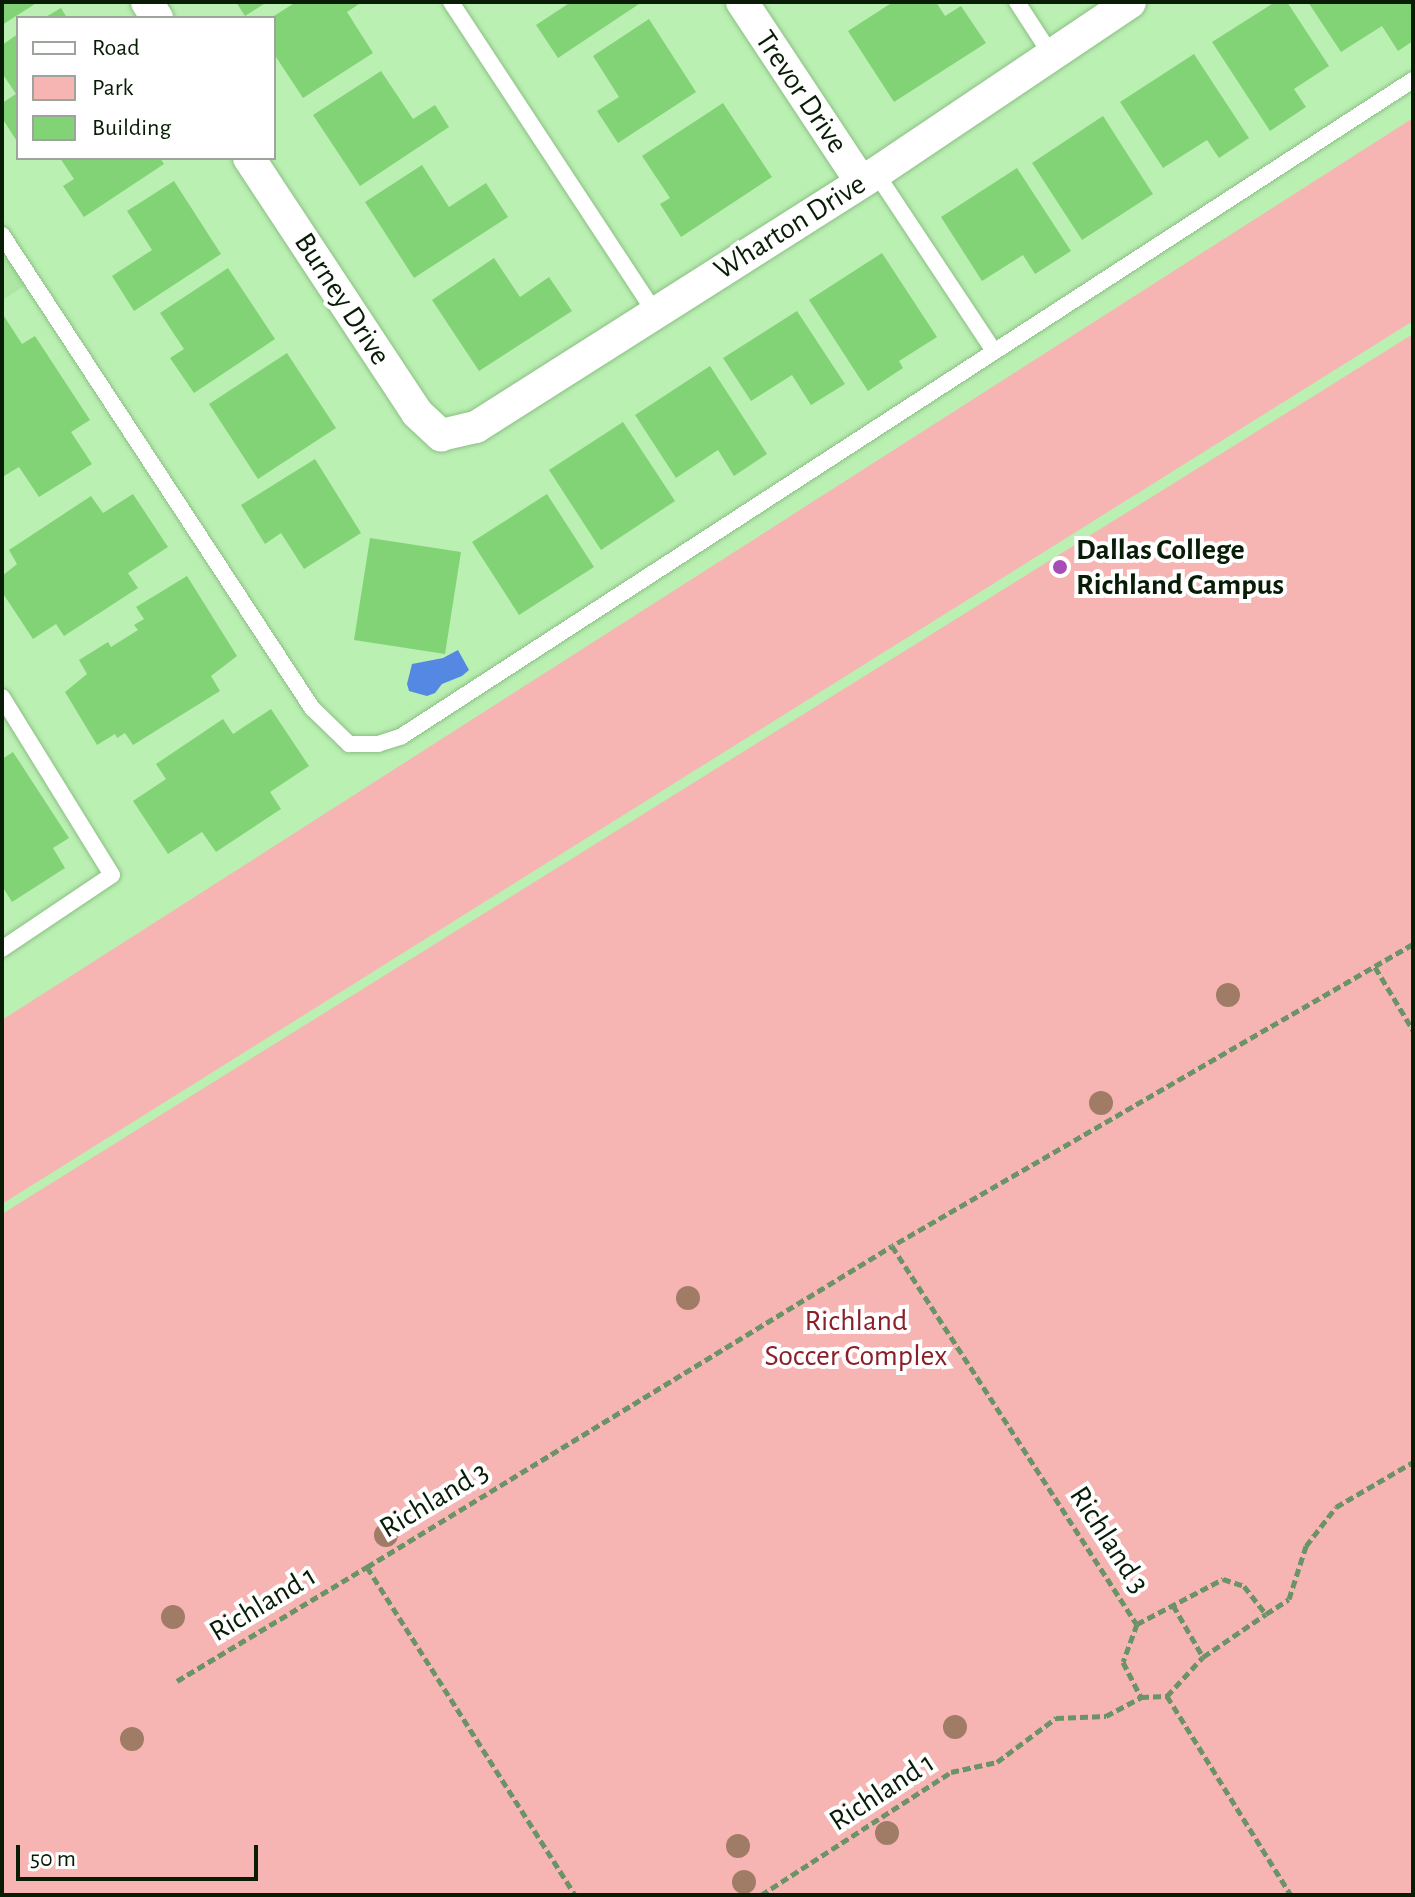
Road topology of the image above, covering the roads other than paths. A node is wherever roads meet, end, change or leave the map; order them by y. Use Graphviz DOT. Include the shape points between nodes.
graph roads {
  1 [pos="451,2"];
  2 [pos="742,2"];
  3 [pos="1017,2"];
  4 [pos="1130,2"];
  5 [pos="1050,53"];
  6 [pos="1413,80"];
  7 [pos="250,160"];
  8 [pos="868,177"];
  9 [pos="2,235"];
  10 [pos="655,313"];
  11 [pos="993,350"];
  12 [pos="441,435"];
  13 [pos="2,697"];
  14 [pos="2,949"];
  1 -- 10 [label="lane"];
  2 -- 8 [label="street, Trevor Drive"];
  3 -- 5 [label="lane"];
  4 -- 5 [label="street, Wharton Drive"];
  5 -- 8 [label="street, Wharton Drive"];
  6 -- 11 [label="lane"];
  7 -- 12 [label="street, Burney Drive" via="417,413"];
  8 -- 10 [label="street, Wharton Drive"];
  8 -- 11 [label="lane"];
  9 -- 11 [label="lane" via="312,708 349,744 378,744 402,736"];
  10 -- 12 [label="street, Wharton Drive" via="476,427"];
  13 -- 14 [label="lane" via="112,875"];
}
